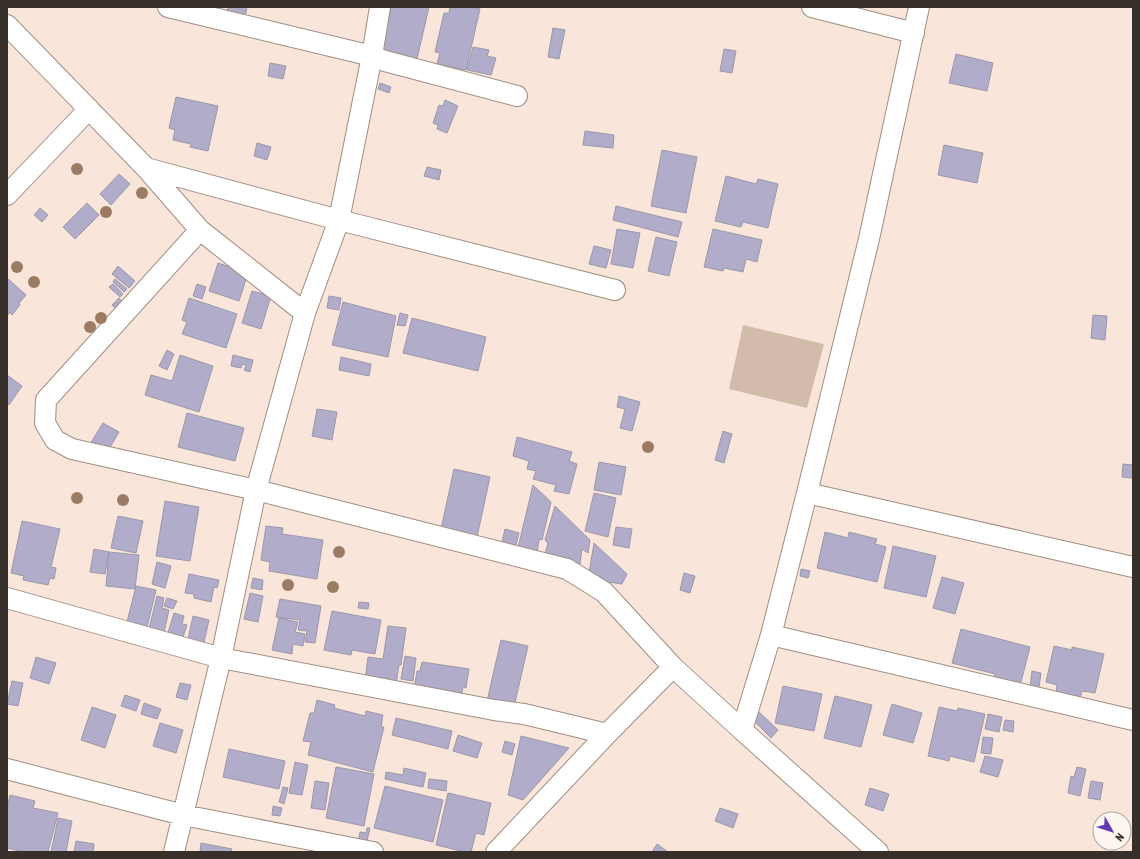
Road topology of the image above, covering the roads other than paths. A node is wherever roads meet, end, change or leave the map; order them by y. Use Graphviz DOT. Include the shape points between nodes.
graph roads {
  1 [pos="168,7"];
  2 [pos="380,7"];
  3 [pos="812,7"];
  4 [pos="919,7"];
  5 [pos="7,25"];
  6 [pos="914,33"];
  7 [pos="372,56"];
  8 [pos="517,96"];
  9 [pos="89,109"];
  10 [pos="146,168"];
  11 [pos="7,195"];
  12 [pos="339,220"];
  13 [pos="200,230"];
  14 [pos="615,290"];
  15 [pos="304,313"];
  16 [pos="256,490"];
  17 [pos="808,493"];
  18 [pos="1133,567"];
  19 [pos="7,598"];
  20 [pos="771,635"];
  21 [pos="221,658"];
  22 [pos="673,667"];
  23 [pos="1133,720"];
  24 [pos="742,730"];
  25 [pos="606,734"];
  26 [pos="7,769"];
  27 [pos="182,815"];
  28 [pos="174,852"];
  29 [pos="373,852"];
  30 [pos="496,852"];
  31 [pos="878,852"];
  1 -- 7 [label="street"];
  2 -- 7 [label="street"];
  3 -- 6 [label="street"];
  4 -- 6 [label="street"];
  5 -- 9 [label="street"];
  6 -- 17 [label="street" via="869,239"];
  7 -- 8 [label="street"];
  7 -- 12 [label="street"];
  9 -- 10 [label="street"];
  9 -- 11 [label="street"];
  10 -- 12 [label="street"];
  10 -- 13 [label="street"];
  12 -- 14 [label="street"];
  12 -- 15 [label="street"];
  13 -- 15 [label="street"];
  13 -- 16 [label="street" via="46,400 46,423 55,440 72,449"];
  15 -- 16 [label="street"];
  16 -- 21 [label="street"];
  16 -- 22 [label="street" via="567,569 604,592"];
  17 -- 18 [label="street"];
  17 -- 20 [label="street"];
  19 -- 21 [label="street"];
  20 -- 23 [label="street"];
  20 -- 24 [label="street"];
  21 -- 25 [label="street" via="524,714"];
  21 -- 27 [label="street"];
  22 -- 24 [label="street"];
  22 -- 25 [label="street"];
  24 -- 31 [label="street"];
  25 -- 30 [label="street"];
  26 -- 27 [label="street"];
  27 -- 28 [label="street"];
  27 -- 29 [label="street"];
}
